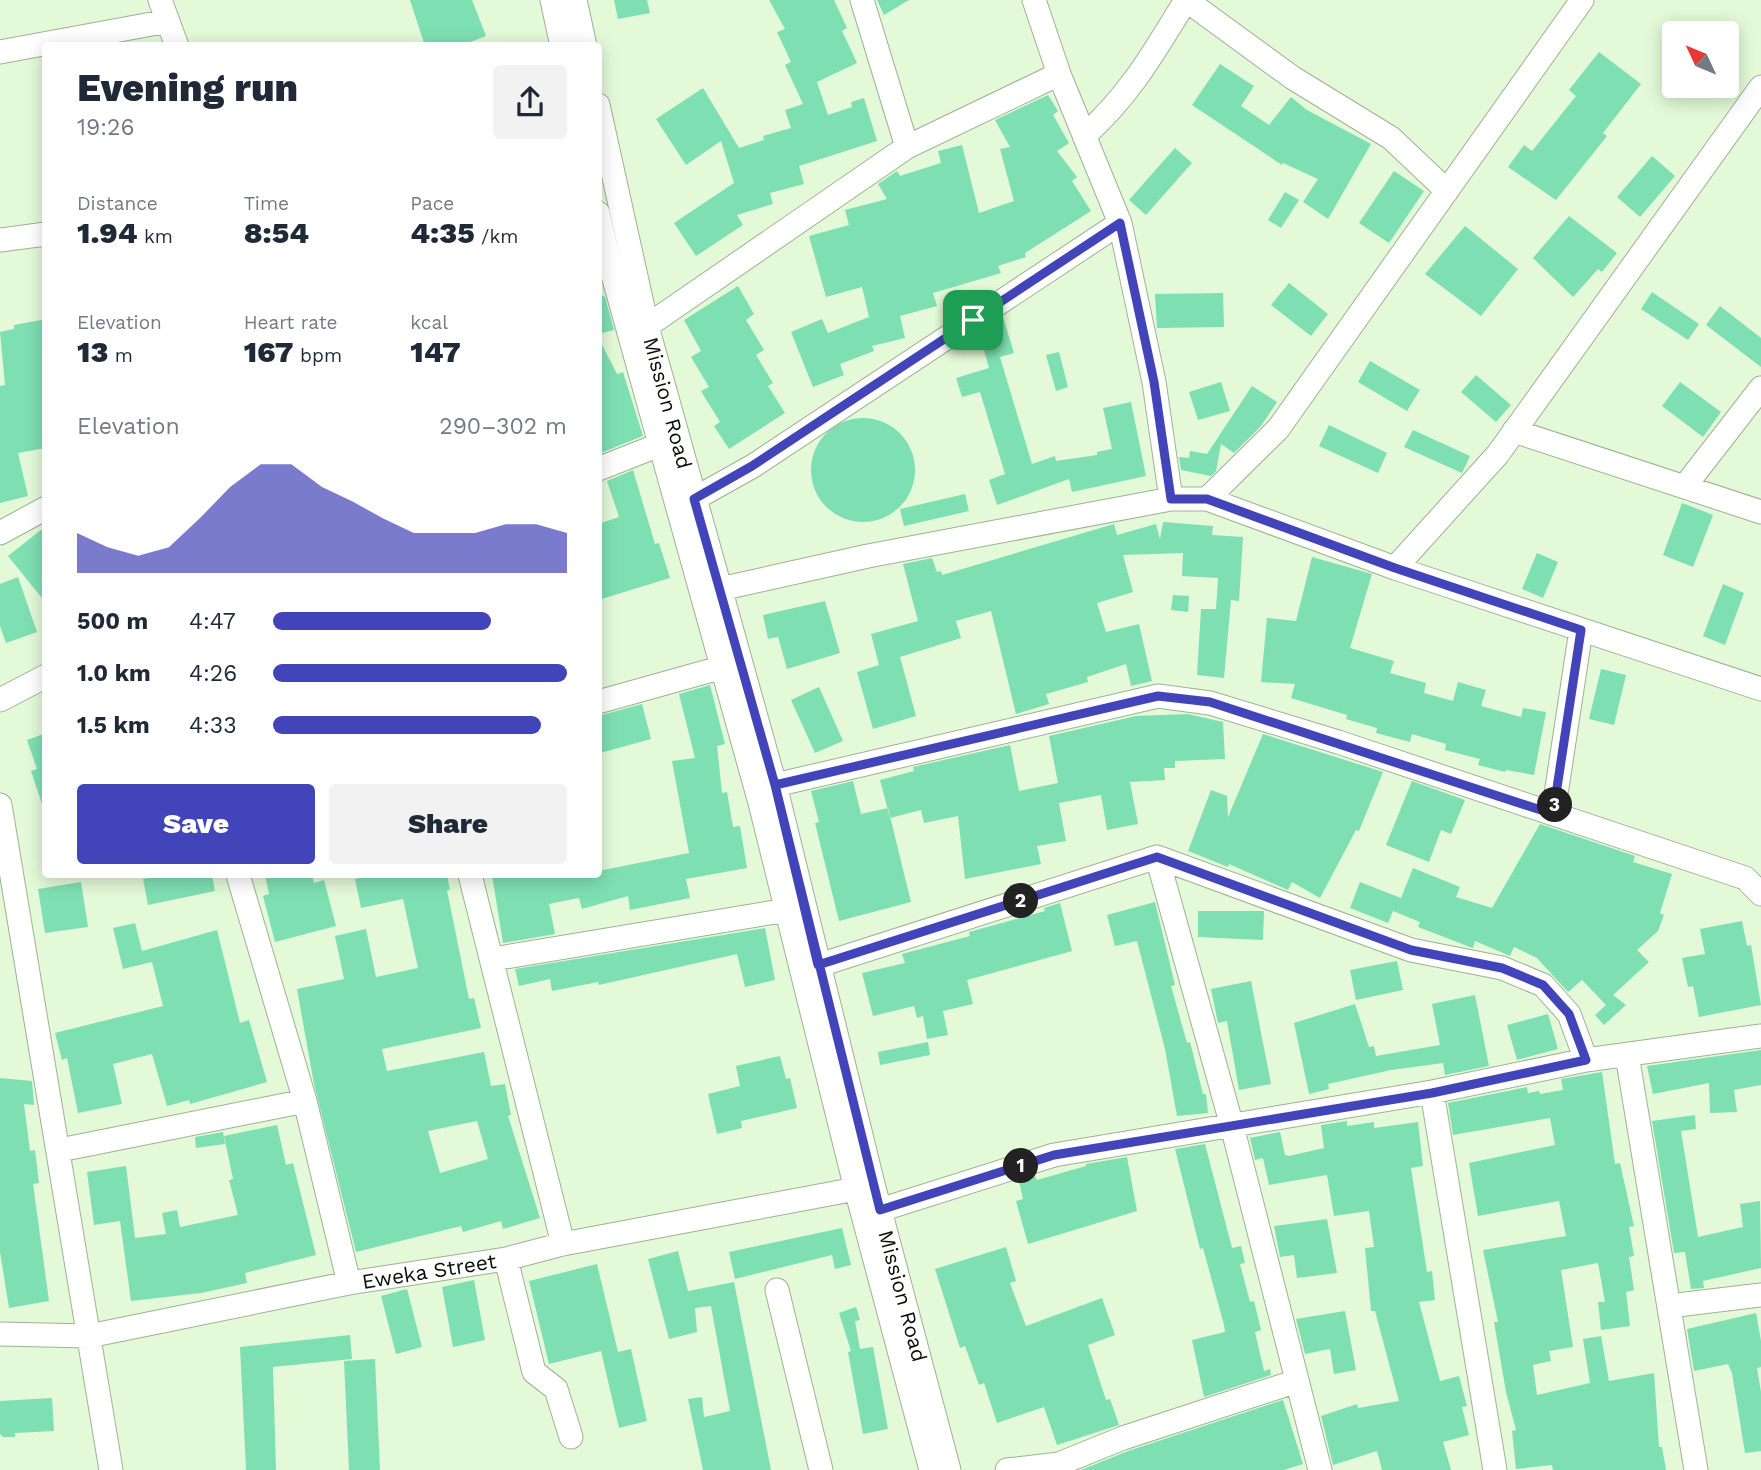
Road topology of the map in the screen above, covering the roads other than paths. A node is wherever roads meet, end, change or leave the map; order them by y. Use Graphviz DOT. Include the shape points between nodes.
graph roads {
  1 [pos="552,0"];
  2 [pos="575,0"];
  3 [pos="862,0"];
  4 [pos="1034,0"];
  5 [pos="1186,0"];
  6 [pos="1583,0"];
  7 [pos="164,10"];
  8 [pos="59,42"];
  9 [pos="176,42"];
  10 [pos="560,42"];
  11 [pos="585,42"];
  12 [pos="42,45"];
  13 [pos="0,52"];
  14 [pos="1059,74"];
  15 [pos="1761,87"];
  16 [pos="602,122"];
  17 [pos="1084,136"];
  18 [pos="907,147"];
  19 [pos="1447,191"];
  20 [pos="1120,223"];
  21 [pos="42,235"];
  22 [pos="0,240"];
  23 [pos="602,249"];
  24 [pos="604,267"];
  25 [pos="647,326"];
  26 [pos="1761,388"];
  27 [pos="1514,431"];
  28 [pos="659,445"];
  29 [pos="602,467"];
  30 [pos="1685,486"];
  31 [pos="694,499"];
  32 [pos="1171,499"];
  33 [pos="1207,499"];
  34 [pos="42,510"];
  35 [pos="1761,512"];
  36 [pos="0,533"];
  37 [pos="1395,568"];
  38 [pos="720,589"];
  39 [pos="1581,630"];
  40 [pos="723,667"];
  41 [pos="42,678"];
  42 [pos="1761,689"];
  43 [pos="0,700"];
  44 [pos="602,701"];
  45 [pos="775,785"];
  46 [pos="0,804"];
  47 [pos="1553,814"];
  48 [pos="1157,857"];
  49 [pos="239,878"];
  50 [pos="471,878"];
  51 [pos="1761,894"];
  52 [pos="787,910"];
  53 [pos="493,959"];
  54 [pos="809,968"];
  55 [pos="1761,1036"];
  56 [pos="1627,1055"];
  57 [pos="1586,1060"];
  58 [pos="1432,1093"];
  59 [pos="305,1101"];
  60 [pos="1232,1126"];
  61 [pos="60,1150"];
  62 [pos="856,1189"];
  63 [pos="880,1210"];
  64 [pos="563,1244"];
  65 [pos="506,1259"];
  66 [pos="349,1283"];
  67 [pos="777,1290"];
  68 [pos="1761,1295"];
  69 [pos="1669,1306"];
  70 [pos="0,1334"];
  71 [pos="89,1336"];
  72 [pos="1297,1381"];
  73 [pos="571,1437"];
  74 [pos="111,1470"];
  75 [pos="821,1470"];
  76 [pos="930,1470"];
  77 [pos="949,1470"];
  78 [pos="958,1470"];
  79 [pos="1007,1470"];
  80 [pos="1320,1470"];
  81 [pos="1495,1470"];
  82 [pos="1696,1470"];
  1 -- 10 [label="street"];
  2 -- 11 [label="street"];
  3 -- 18 [label="street"];
  4 -- 14 [label="street"];
  5 -- 17 [label="street" via="1133,85"];
  5 -- 19 [label="street" via="1293,78 1391,138"];
  6 -- 19 [label="street"];
  7 -- 8 [label="street" via="136,29"];
  7 -- 9 [label="street"];
  12 -- 13 [label="street"];
  14 -- 17 [label="street"];
  14 -- 18 [label="street"];
  15 -- 27 [label="street"];
  16 -- 25 [label="street, Mission Road"];
  17 -- 20 [label="street"];
  18 -- 25 [label="street"];
  19 -- 33 [label="street" via="1278,429"];
  20 -- 31 [label="street" via="752,466"];
  20 -- 32 [label="street" via="1154,382"];
  21 -- 22 [label="street"];
  23 -- 24 [label="street, Mission Road"];
  24 -- 28 [label="street, Mission Road"];
  25 -- 31 [label="street, Mission Road"];
  26 -- 30 [label="street"];
  27 -- 30 [label="street"];
  27 -- 37 [label="street"];
  28 -- 29 [label="street"];
  28 -- 40 [label="street, Mission Road"];
  30 -- 35 [label="street"];
  31 -- 38 [label="street, Mission Road"];
  32 -- 33 [label="street"];
  32 -- 38 [label="street"];
  33 -- 37 [label="street"];
  34 -- 36 [label="street"];
  37 -- 39 [label="street"];
  38 -- 45 [label="street, Mission Road"];
  39 -- 42 [label="street"];
  39 -- 47 [label="street"];
  40 -- 44 [label="street"];
  40 -- 52 [label="street, Mission Road"];
  41 -- 43 [label="street"];
  45 -- 47 [label="street" via="1158,696 1210,702"];
  45 -- 54 [label="street, Mission Road"];
  46 -- 61 [label="street"];
  47 -- 51 [label="street" via="1745,878"];
  48 -- 54 [label="street"];
  48 -- 57 [label="street" via="1411,950 1502,968 1543,985 1569,1014"];
  48 -- 60 [label="street"];
  49 -- 59 [label="street"];
  50 -- 53 [label="street"];
  52 -- 53 [label="street"];
  52 -- 54 [label="street, Mission Road"];
  53 -- 64 [label="street"];
  54 -- 62 [label="street, Mission Road"];
  54 -- 63 [label="street, Mission Road"];
  55 -- 56 [label="street"];
  56 -- 57 [label="street"];
  56 -- 69 [label="street"];
  57 -- 58 [label="street"];
  58 -- 60 [label="street"];
  58 -- 81 [label="street"];
  59 -- 61 [label="street"];
  59 -- 66 [label="street"];
  60 -- 63 [label="street" via="1054,1155"];
  60 -- 72 [label="street"];
  61 -- 71 [label="street"];
  62 -- 64 [label="street, Eweka Street"];
  62 -- 76 [label="street, Mission Road"];
  63 -- 77 [label="street, Mission Road"];
  64 -- 65 [label="street, Eweka Street"];
  65 -- 66 [label="street, Eweka Street"];
  65 -- 73 [label="street" via="534,1371 556,1389"];
  66 -- 71 [label="street, Eweka Street"];
  67 -- 75 [label="street"];
  68 -- 69 [label="street"];
  69 -- 82 [label="street"];
  70 -- 71 [label="street, Eweka Street"];
  71 -- 74 [label="street"];
  72 -- 79 [label="street" via="1059,1464"];
  72 -- 80 [label="street"];
  77 -- 78 [label="street"];
}
